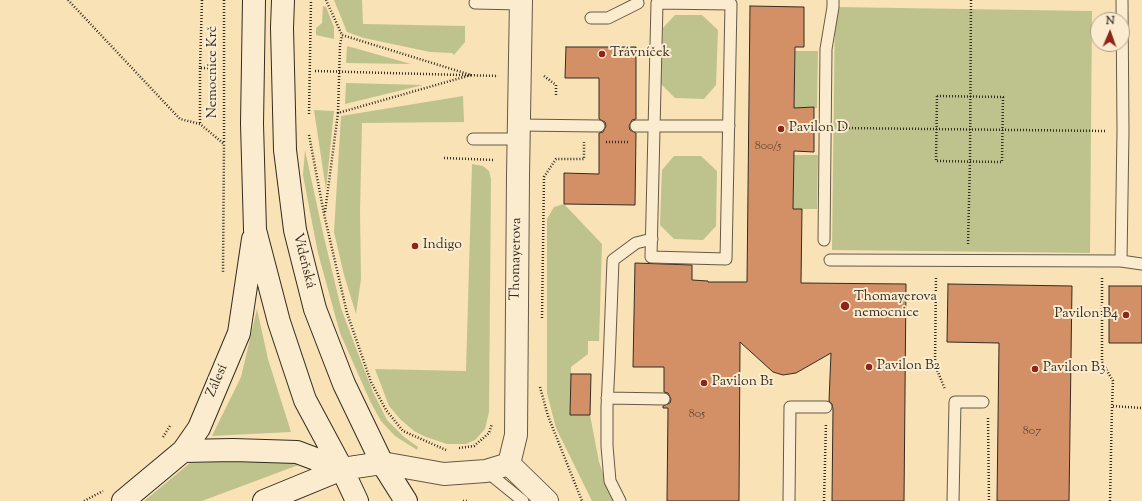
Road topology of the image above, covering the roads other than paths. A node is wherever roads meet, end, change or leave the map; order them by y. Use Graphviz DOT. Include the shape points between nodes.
graph roads {
  1 [pos="254,0"];
  2 [pos="283,0"];
  3 [pos="833,0"];
  4 [pos="1122,0"];
  5 [pos="637,1"];
  6 [pos="521,2"];
  7 [pos="733,2"];
  8 [pos="475,3"];
  9 [pos="657,3"];
  10 [pos="592,18"];
  11 [pos="599,126"];
  12 [pos="636,126"];
  13 [pos="654,126"];
  14 [pos="729,126"];
  15 [pos="519,132"];
  16 [pos="472,139"];
  17 [pos="255,230"];
  18 [pos="652,239"];
  19 [pos="824,240"];
  20 [pos="830,260"];
  21 [pos="1121,261"];
  22 [pos="1142,264"];
  23 [pos="607,398"];
  24 [pos="664,400"];
  25 [pos="983,402"];
  26 [pos="826,407"];
  27 [pos="183,451"];
  28 [pos="382,463"];
  29 [pos="509,464"];
  30 [pos="342,469"];
  31 [pos="486,471"];
  32 [pos="114,495"];
  33 [pos="264,501"];
  34 [pos="357,501"];
  35 [pos="406,501"];
  36 [pos="523,501"];
  37 [pos="547,501"];
  38 [pos="620,501"];
  39 [pos="789,501"];
  40 [pos="953,501"];
  1 -- 17 [label="main road" via="252,124"];
  2 -- 28 [label="main road, Vídeňská" via="285,150 295,230 315,309 344,384"];
  3 -- 19 [label="lane" via="826,49"];
  4 -- 21 [label="lane"];
  5 -- 9 [label="lane"];
  5 -- 10 [label="lane" via="608,18"];
  6 -- 8 [label="lane"];
  6 -- 15 [label="main road, Thomayerova"];
  7 -- 9 [label="lane"];
  7 -- 14 [label="lane"];
  9 -- 13 [label="lane"];
  11 -- 15 [label="lane"];
  12 -- 13 [label="lane"];
  13 -- 14 [label="lane"];
  13 -- 18 [label="lane"];
  14 -- 18 [label="lane" via="726,259 651,257"];
  15 -- 16 [label="lane"];
  15 -- 29 [label="main road, Thomayerova" via="516,434"];
  17 -- 27 [label="main road, Zálesí" via="239,333 199,428"];
  17 -- 30 [label="main road" via="279,322 306,400"];
  18 -- 23 [label="lane" via="636,243 613,260"];
  20 -- 21 [label="lane"];
  21 -- 22 [label="lane"];
  23 -- 24 [label="lane"];
  23 -- 38 [label="lane" via="610,481"];
  25 -- 40 [label="lane" via="955,402"];
  26 -- 39 [label="lane" via="790,407"];
  27 -- 30 [label="main road" via="296,452"];
  27 -- 32 [label="main road, Zálesí"];
  28 -- 30 [label="main road"];
  28 -- 31 [label="main road" via="444,474"];
  28 -- 35 [label="main road, Vídeňská"];
  29 -- 31 [label="main road"];
  29 -- 37 [label="main road"];
  30 -- 33 [label="main road"];
  30 -- 34 [label="main road"];
  31 -- 36 [label="lane"];
}
